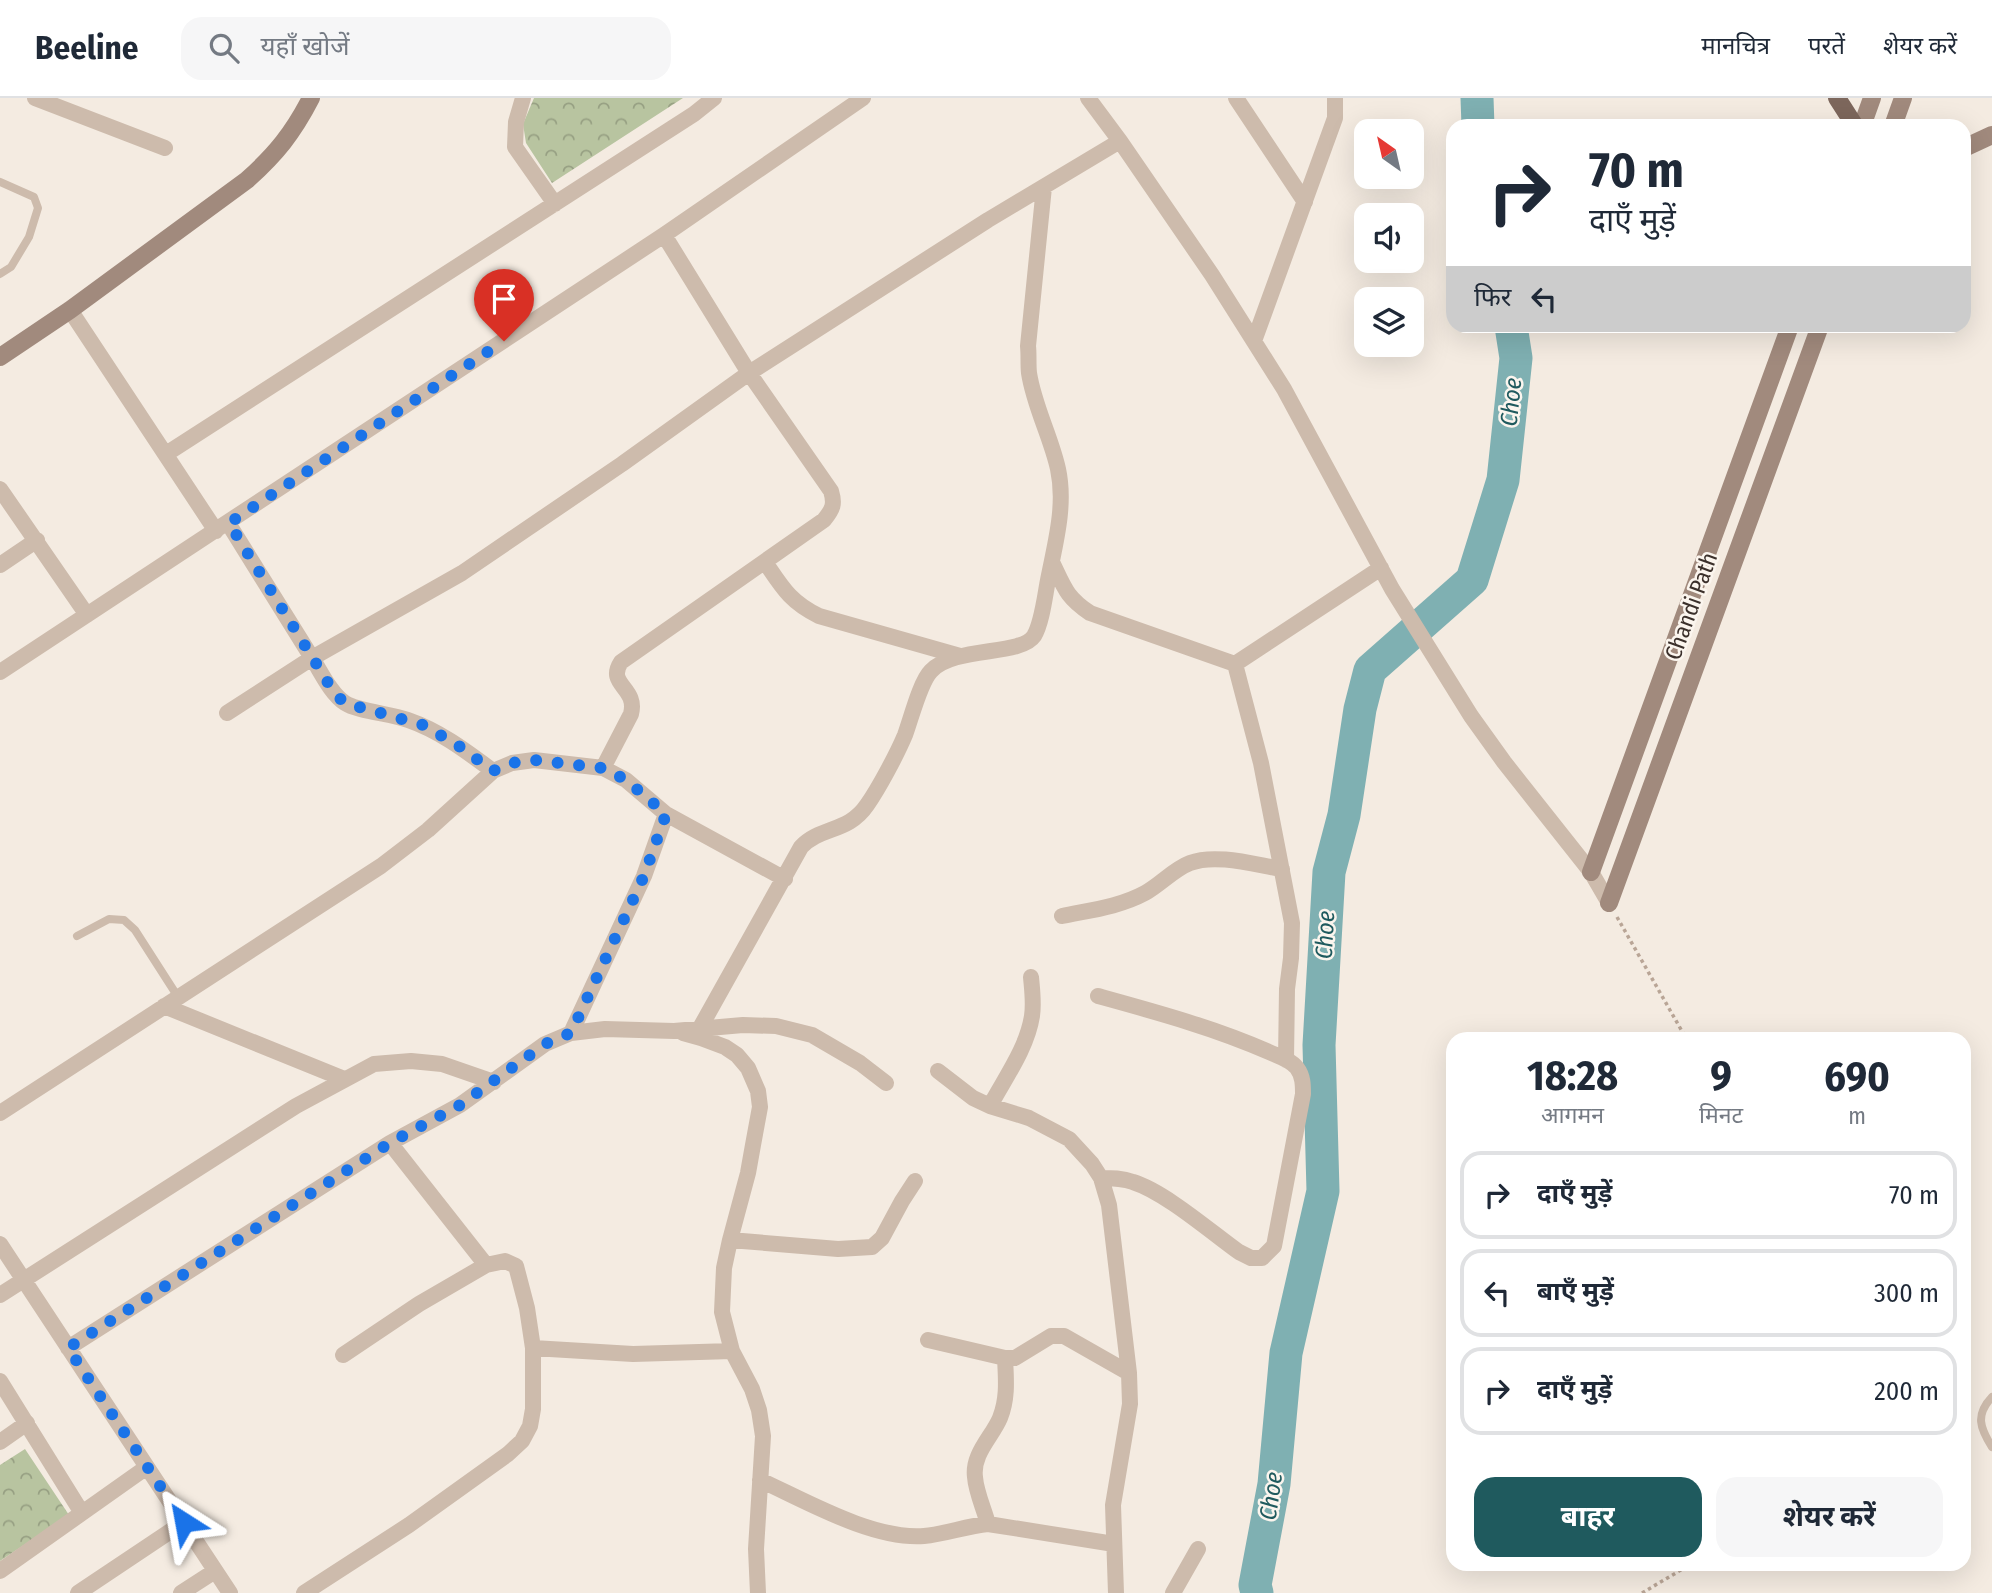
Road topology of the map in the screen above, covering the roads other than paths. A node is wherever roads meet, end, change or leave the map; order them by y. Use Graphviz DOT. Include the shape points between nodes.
graph roads {
  1 [pos="35,98"];
  2 [pos="310,98"];
  3 [pos="523,98"];
  4 [pos="714,98"];
  5 [pos="863,98"];
  6 [pos="1088,98"];
  7 [pos="1236,98"];
  8 [pos="1335,98"];
  9 [pos="1838,98"];
  10 [pos="1872,98"];
  11 [pos="1903,98"];
  12 [pos="1852,119"];
  13 [pos="1864,119"];
  14 [pos="1895,119"];
  15 [pos="1992,135"];
  16 [pos="1120,141"];
  17 [pos="1971,145"];
  18 [pos="165,148"];
  19 [pos="0,182"];
  20 [pos="1044,187"];
  21 [pos="1305,202"];
  22 [pos="555,204"];
  23 [pos="664,235"];
  24 [pos="0,274"];
  25 [pos="70,310"];
  26 [pos="1787,333"];
  27 [pos="1817,333"];
  28 [pos="1254,341"];
  29 [pos="0,357"];
  30 [pos="750,373"];
  31 [pos="166,454"];
  32 [pos="0,489"];
  33 [pos="223,527"];
  34 [pos="37,540"];
  35 [pos="765,562"];
  36 [pos="1052,562"];
  37 [pos="0,565"];
  38 [pos="1381,568"];
  39 [pos="87,615"];
  40 [pos="961,656"];
  41 [pos="313,659"];
  42 [pos="1235,664"];
  43 [pos="0,672"];
  44 [pos="227,713"];
  45 [pos="603,768"];
  46 [pos="493,771"];
  47 [pos="666,814"];
  48 [pos="1282,870"];
  49 [pos="1591,872"];
  50 [pos="785,879"];
  51 [pos="1609,903"];
  52 [pos="1062,916"];
  53 [pos="77,936"];
  54 [pos="1031,977"];
  55 [pos="1098,996"];
  56 [pos="171,1002"];
  57 [pos="700,1028"];
  58 [pos="674,1031"];
  59 [pos="571,1033"];
  60 [pos="1286,1060"];
  61 [pos="938,1071"];
  62 [pos="344,1079"];
  63 [pos="494,1082"];
  64 [pos="886,1083"];
  65 [pos="990,1106"];
  66 [pos="0,1113"];
  67 [pos="390,1143"];
  68 [pos="1101,1178"];
  69 [pos="915,1181"];
  70 [pos="730,1240"];
  71 [pos="0,1244"];
  72 [pos="486,1265"];
  73 [pos="23,1279"];
  74 [pos="0,1295"];
  75 [pos="928,1340"];
  76 [pos="68,1348"];
  77 [pos="533,1348"];
  78 [pos="732,1351"];
  79 [pos="343,1356"];
  80 [pos="1005,1359"];
  81 [pos="1129,1373"];
  82 [pos="0,1381"];
  83 [pos="1992,1397"];
  84 [pos="27,1423"];
  85 [pos="0,1442"];
  86 [pos="1992,1447"];
  87 [pos="147,1467"];
  88 [pos="760,1480"];
  89 [pos="82,1513"];
  90 [pos="184,1522"];
  91 [pos="988,1524"];
  92 [pos="1114,1544"];
  93 [pos="1198,1549"];
  94 [pos="0,1571"];
  95 [pos="215,1571"];
  96 [pos="78,1593"];
  97 [pos="181,1593"];
  98 [pos="230,1593"];
  99 [pos="304,1593"];
  100 [pos="758,1593"];
  101 [pos="1116,1593"];
  102 [pos="1173,1593"];
  1 -- 18 [label="street"];
  2 -- 25 [label="main road" via="274,156 247,180"];
  3 -- 22 [label="street" via="515,147"];
  4 -- 22 [label="street"];
  5 -- 23 [label="street"];
  6 -- 16 [label="street"];
  7 -- 21 [label="street"];
  8 -- 21 [label="street" via="1335,118"];
  9 -- 12 [label="main road"];
  10 -- 13 [label="main road"];
  11 -- 14 [label="main road"];
  15 -- 17 [label="main road"];
  16 -- 20 [label="street"];
  16 -- 28 [label="street"];
  19 -- 24 [label="lane" via="34,197 38,208 29,237 11,267"];
  20 -- 30 [label="street"];
  20 -- 36 [label="street" via="1028,346 1029,372 1061,491"];
  21 -- 28 [label="street"];
  22 -- 31 [label="street"];
  23 -- 30 [label="street"];
  23 -- 33 [label="street"];
  25 -- 29 [label="main road"];
  25 -- 31 [label="street"];
  26 -- 49 [label="main road, Chandi Path"];
  27 -- 51 [label="main road, Chandi Path"];
  28 -- 38 [label="street"];
  30 -- 35 [label="street" via="834,501 824,520"];
  30 -- 41 [label="street" via="462,573"];
  31 -- 33 [label="street"];
  32 -- 34 [label="street"];
  33 -- 39 [label="street"];
  33 -- 41 [label="street"];
  34 -- 37 [label="street"];
  34 -- 39 [label="street"];
  35 -- 40 [label="street" via="793,601 819,616"];
  35 -- 45 [label="street" via="621,662 617,675 633,705"];
  36 -- 40 [label="street" via="1033,638 1020,646"];
  36 -- 42 [label="street" via="1065,590 1090,613"];
  38 -- 42 [label="street"];
  38 -- 49 [label="street" via="1471,716"];
  39 -- 43 [label="street"];
  40 -- 50 [label="street" via="946,659 928,674 903,738 862,812 839,828 808,839"];
  41 -- 44 [label="street"];
  41 -- 46 [label="street" via="345,703 423,725"];
  42 -- 48 [label="street"];
  45 -- 46 [label="street" via="534,760"];
  45 -- 47 [label="street" via="626,780"];
  46 -- 56 [label="street" via="403,850"];
  47 -- 50 [label="street"];
  47 -- 59 [label="street" via="644,876"];
  48 -- 52 [label="street" via="1220,859 1190,863 1123,903"];
  48 -- 60 [label="street" via="1292,923"];
  49 -- 51 [label="street"];
  50 -- 57 [label="street"];
  53 -- 56 [label="lane" via="109,919 124,920 135,930"];
  54 -- 65 [label="street" via="1032,1015 1027,1035"];
  55 -- 60 [label="street" via="1231,1037"];
  56 -- 62 [label="street"];
  56 -- 66 [label="street"];
  57 -- 58 [label="street"];
  57 -- 64 [label="street" via="776,1027 812,1035"];
  58 -- 59 [label="street"];
  58 -- 70 [label="street" via="737,1055 758,1091 760,1107 748,1173"];
  59 -- 63 [label="street" via="545,1044"];
  60 -- 68 [label="street" via="1304,1082 1303,1094 1275,1245 1262,1258 1239,1252 1136,1182"];
  61 -- 65 [label="street"];
  62 -- 63 [label="street" via="374,1064 411,1061 442,1064"];
  62 -- 73 [label="street"];
  63 -- 67 [label="street"];
  65 -- 68 [label="street" via="1028,1118 1069,1139"];
  67 -- 72 [label="street"];
  67 -- 76 [label="street"];
  68 -- 81 [label="street" via="1109,1205"];
  69 -- 70 [label="street" via="883,1238 872,1247"];
  70 -- 78 [label="street" via="722,1312"];
  71 -- 73 [label="street"];
  72 -- 77 [label="street" via="505,1261 516,1266"];
  72 -- 79 [label="street"];
  73 -- 74 [label="street"];
  73 -- 76 [label="street"];
  75 -- 80 [label="street"];
  76 -- 87 [label="street"];
  77 -- 78 [label="street" via="633,1354"];
  77 -- 99 [label="street" via="533,1409 522,1441 409,1525"];
  78 -- 88 [label="street" via="759,1410 763,1436"];
  80 -- 81 [label="street" via="1015,1358 1051,1336 1064,1336"];
  80 -- 91 [label="street" via="1004,1404 975,1469"];
  81 -- 92 [label="street" via="1130,1404 1113,1505"];
  82 -- 84 [label="street"];
  83 -- 86 [label="lane" via="1980,1421"];
  84 -- 85 [label="street"];
  84 -- 89 [label="street"];
  87 -- 89 [label="street"];
  87 -- 90 [label="street"];
  88 -- 91 [label="street" via="854,1523 898,1535 922,1536"];
  88 -- 100 [label="street"];
  89 -- 94 [label="street"];
  90 -- 95 [label="street"];
  90 -- 96 [label="street"];
  91 -- 92 [label="street"];
  92 -- 101 [label="street"];
  93 -- 102 [label="street"];
  95 -- 97 [label="street"];
  95 -- 98 [label="street"];
}
